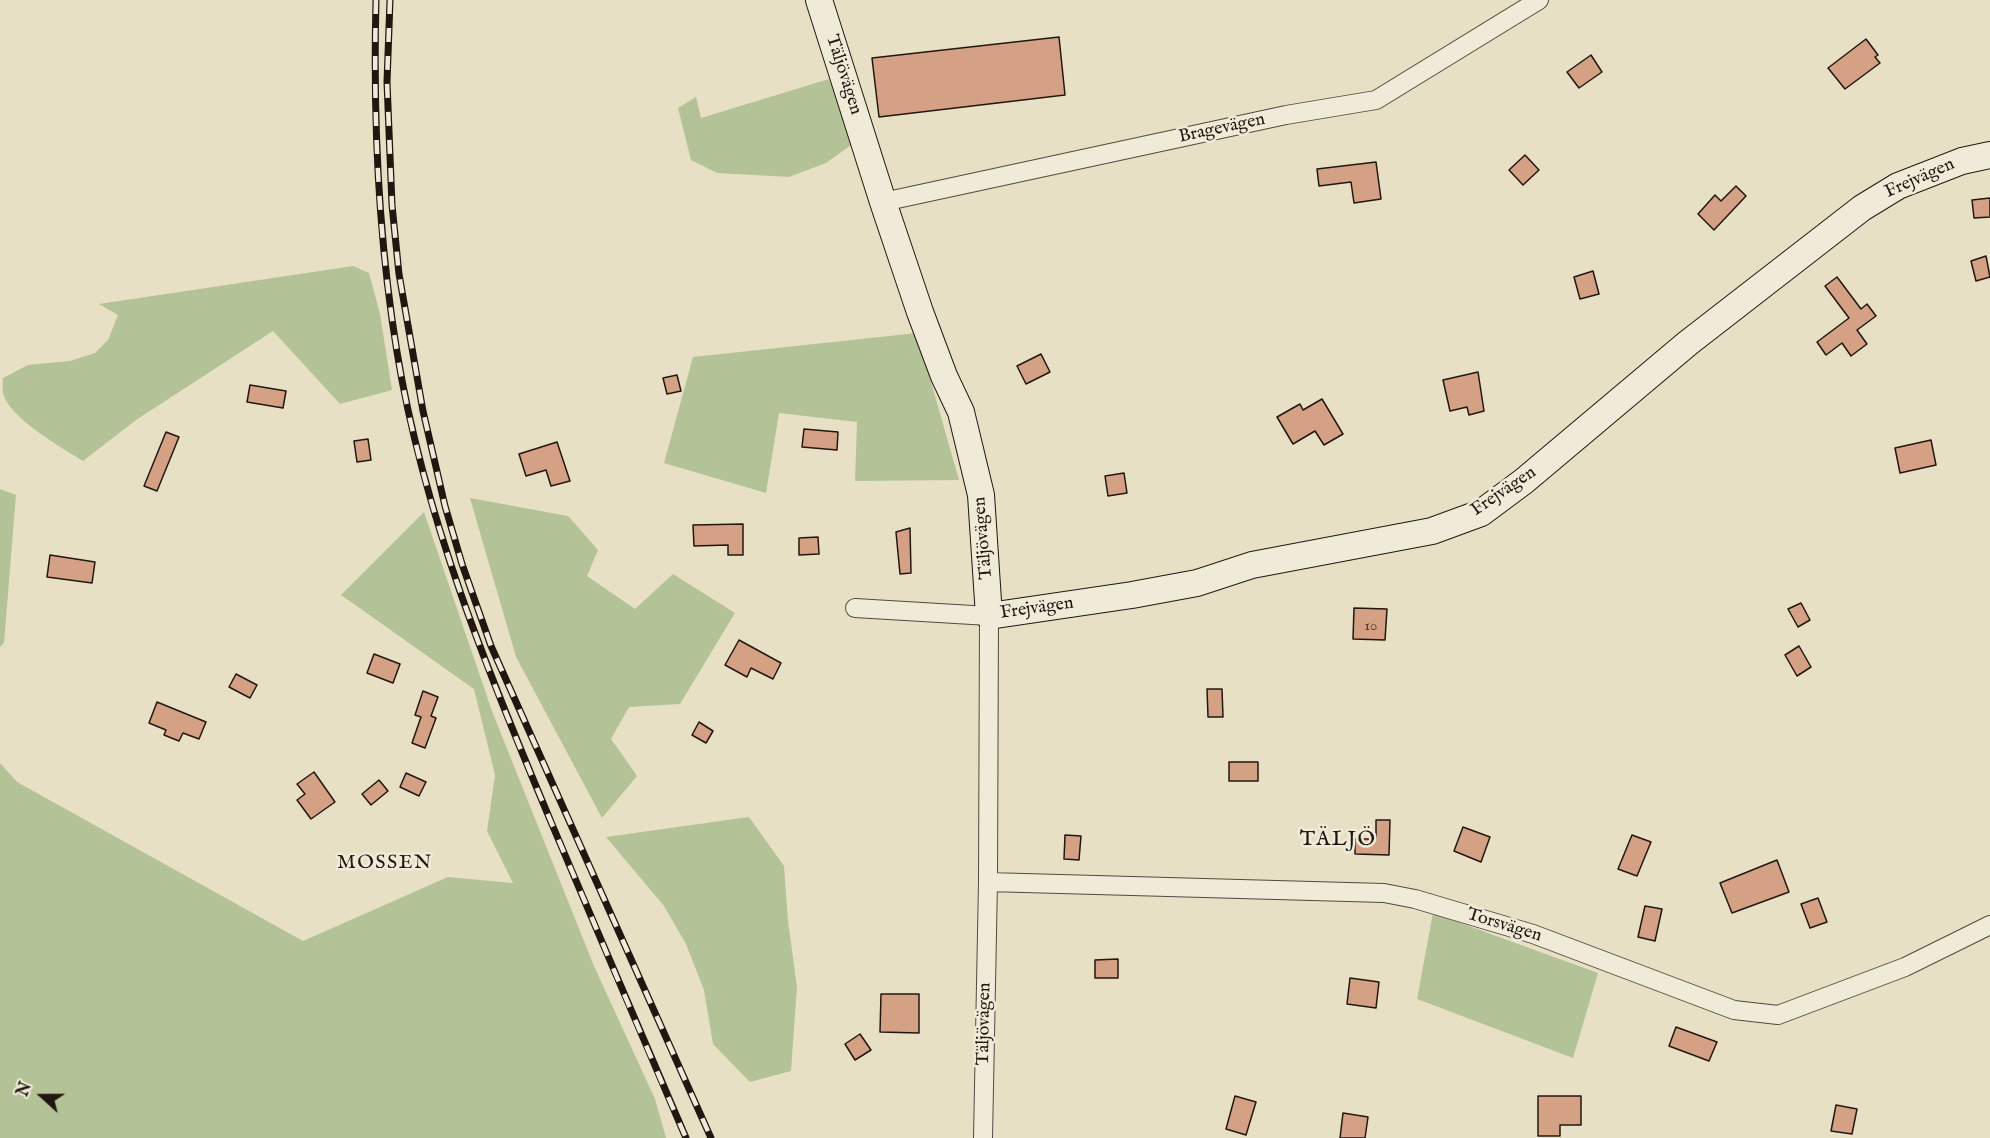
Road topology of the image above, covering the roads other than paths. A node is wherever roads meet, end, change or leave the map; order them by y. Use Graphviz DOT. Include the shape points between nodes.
graph roads {
  1 [pos="819,0"];
  2 [pos="1539,0"];
  3 [pos="1990,155"];
  4 [pos="883,202"];
  5 [pos="855,608"];
  6 [pos="989,616"];
  7 [pos="988,882"];
  8 [pos="1990,925"];
  9 [pos="983,1138"];
  1 -- 4 [label="street, Täljövägen"];
  2 -- 4 [label="street, Bragevägen" via="1376,100 1286,115"];
  3 -- 6 [label="street, Frejvägen" via="1962,161 1898,186 1862,208 1688,343 1524,481 1480,513 1432,531 1252,565 1197,583"];
  4 -- 6 [label="street, Täljövägen" via="940,365 962,412 981,495"];
  5 -- 6 [label="street, Frejvägen"];
  6 -- 7 [label="street, Täljövägen"];
  7 -- 8 [label="street, Torsvägen" via="1384,893 1533,934 1734,1010 1778,1015 1905,967"];
  7 -- 9 [label="street, Täljövägen"];
}
